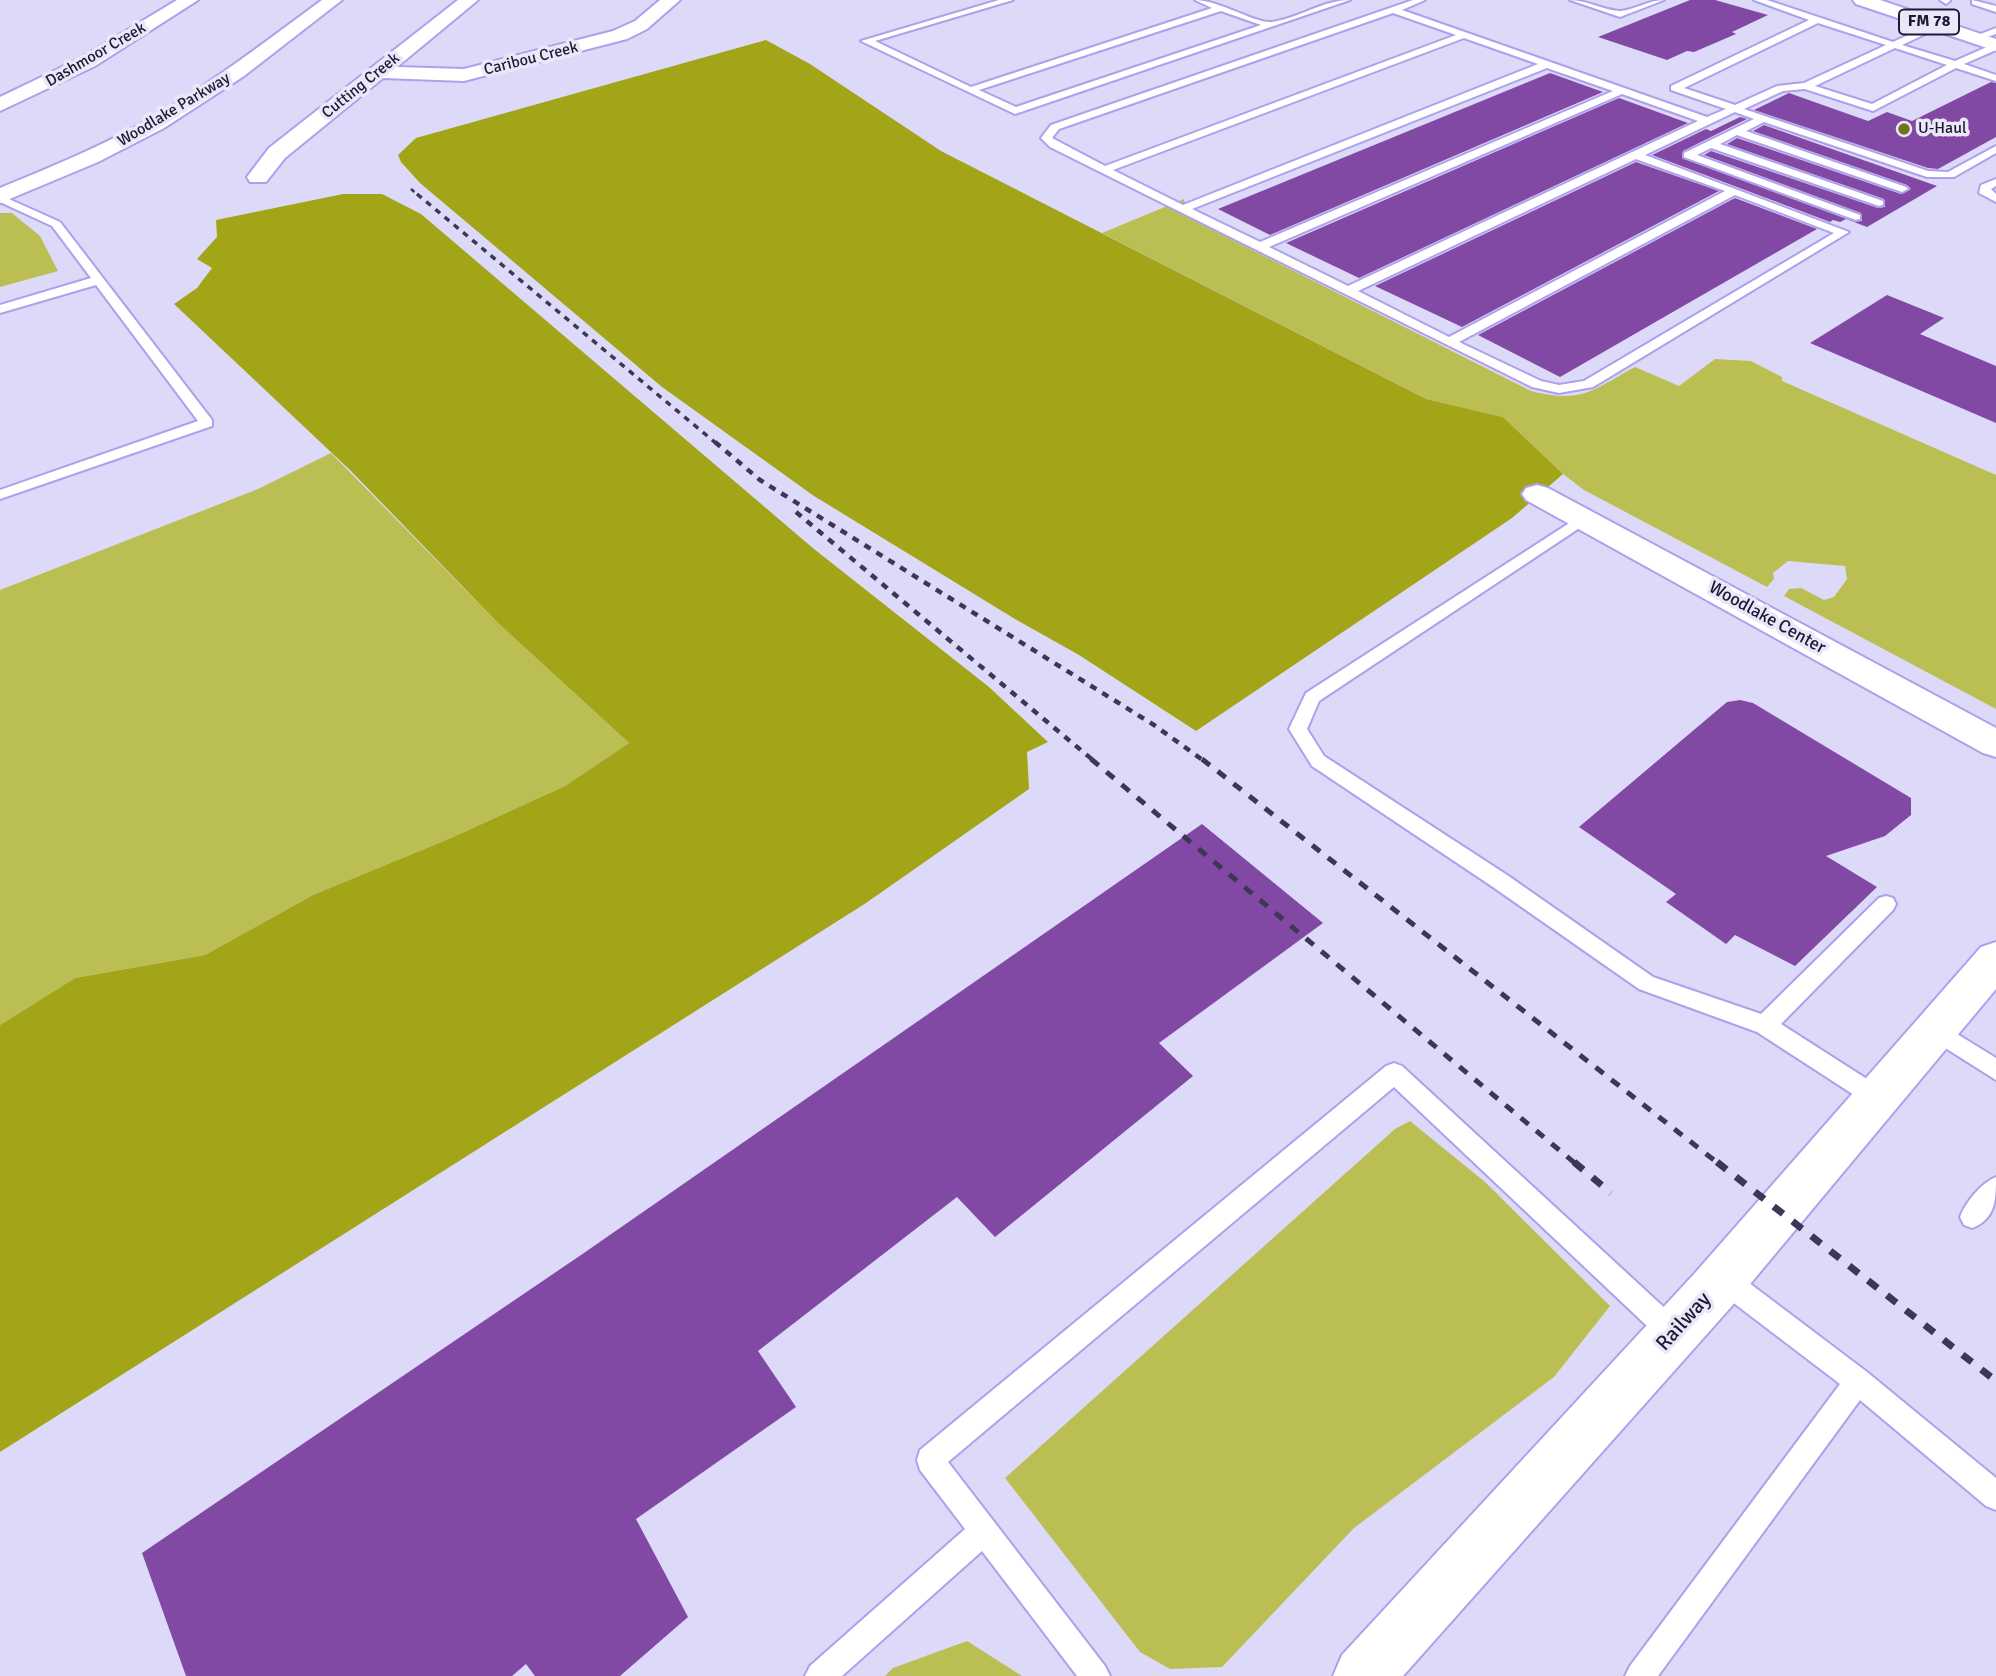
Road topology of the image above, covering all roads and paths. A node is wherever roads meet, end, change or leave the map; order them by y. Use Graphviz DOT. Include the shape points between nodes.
graph roads {
  1 [pos="189,0"];
  2 [pos="333,0"];
  3 [pos="469,0"];
  4 [pos="671,0"];
  5 [pos="1009,0"];
  6 [pos="1199,0"];
  7 [pos="1346,0"];
  8 [pos="1421,0"];
  9 [pos="1574,0"];
  10 [pos="1660,0"];
  11 [pos="1758,0"];
  12 [pos="1861,0"];
  13 [pos="1975,2"];
  14 [pos="1220,8"];
  15 [pos="1996,9"];
  16 [pos="1393,10"];
  17 [pos="1817,20"];
  18 [pos="1269,25"];
  19 [pos="1937,25"];
  20 [pos="1996,31"];
  21 [pos="1465,35"];
  22 [pos="1975,38"];
  23 [pos="1996,45"];
  24 [pos="1896,46"];
  25 [pos="1547,64"];
  26 [pos="1955,65"];
  27 [pos="379,72"];
  28 [pos="1996,78"];
  29 [pos="1806,86"];
  30 [pos="971,90"];
  31 [pos="0,91"];
  32 [pos="1622,91"];
  33 [pos="26,93"];
  34 [pos="0,104"];
  35 [pos="1735,109"];
  36 [pos="1762,118"];
  37 [pos="1707,121"];
  38 [pos="1736,131"];
  39 [pos="1711,144"];
  40 [pos="1996,149"];
  41 [pos="1636,155"];
  42 [pos="1104,170"];
  43 [pos="1927,174"];
  44 [pos="258,177"];
  45 [pos="1996,183"];
  46 [pos="1902,189"];
  47 [pos="1734,191"];
  48 [pos="0,197"];
  49 [pos="1996,199"];
  50 [pos="1879,203"];
  51 [pos="1182,208"];
  52 [pos="1857,217"];
  53 [pos="1843,232"];
  54 [pos="1259,247"];
  55 [pos="98,280"];
  56 [pos="1348,291"];
  57 [pos="0,309"];
  58 [pos="1449,342"];
  59 [pos="1537,494"];
  60 [pos="0,495"];
  61 [pos="1585,518"];
  62 [pos="1996,744"];
  63 [pos="1886,904"];
  64 [pos="1996,959"];
  65 [pos="1765,1025"];
  66 [pos="1936,1030"];
  67 [pos="1996,1069"];
  68 [pos="1876,1097"];
  69 [pos="1996,1188"];
  70 [pos="1972,1217"];
  71 [pos="1722,1279"];
  72 [pos="1673,1334"];
  73 [pos="1858,1381"];
  74 [pos="1996,1496"];
  75 [pos="983,1532"];
  76 [pos="820,1676"];
  77 [pos="1095,1676"];
  78 [pos="1363,1676"];
  79 [pos="1640,1676"];
  1 -- 33 [label="street, Dashmoor Creek" via="88,62"];
  2 -- 48 [label="street, Woodlake Parkway" via="233,76 176,112 122,142"];
  3 -- 27 [label="street, Cutting Creek"];
  4 -- 27 [label="street, Caribou Creek" via="641,25 620,35 485,72 441,76"];
  5 -- 30 [label="lane" via="866,41"];
  6 -- 14 [label="lane"];
  7 -- 18 [label="lane"];
  8 -- 16 [label="lane"];
  9 -- 10 [label="lane" via="1619,15"];
  11 -- 17 [label="lane"];
  12 -- 19 [label="street, FM 78"];
  13 -- 15 [label="lane"];
  14 -- 18 [label="lane"];
  14 -- 30 [label="lane"];
  16 -- 21 [label="lane"];
  16 -- 42 [label="lane" via="1055,127 1046,138"];
  17 -- 24 [label="lane"];
  17 -- 35 [label="lane" via="1675,88"];
  18 -- 30 [label="lane" via="1014,111"];
  19 -- 22 [label="street, FM 78"];
  19 -- 24 [label="lane"];
  20 -- 22 [label="lane"];
  21 -- 25 [label="lane"];
  21 -- 42 [label="lane"];
  22 -- 23 [label="street, FM 78"];
  23 -- 26 [label="lane"];
  24 -- 26 [label="lane"];
  24 -- 29 [label="lane"];
  25 -- 32 [label="lane"];
  25 -- 51 [label="lane"];
  26 -- 28 [label="lane"];
  26 -- 29 [label="lane" via="1873,108"];
  27 -- 44 [label="street, Cutting Creek" via="277,153"];
  29 -- 35 [label="lane" via="1781,88"];
  31 -- 33 [label="street"];
  32 -- 37 [label="lane"];
  32 -- 54 [label="lane"];
  33 -- 34 [label="street, Dashmoor Creek"];
  35 -- 36 [label="lane"];
  35 -- 37 [label="lane"];
  36 -- 38 [label="lane"];
  36 -- 43 [label="lane"];
  37 -- 41 [label="lane"];
  38 -- 39 [label="lane"];
  38 -- 46 [label="lane"];
  39 -- 50 [label="lane"];
  39 -- 52 [label="lane" via="1688,155"];
  40 -- 43 [label="lane" via="1950,175"];
  41 -- 47 [label="lane"];
  41 -- 56 [label="lane"];
  42 -- 51 [label="lane"];
  43 -- 46 [label="lane"];
  45 -- 49 [label="lane" via="1984,187 1984,192"];
  46 -- 50 [label="lane"];
  47 -- 53 [label="lane"];
  47 -- 58 [label="lane"];
  48 -- 55 [label="lane" via="56,224"];
  50 -- 52 [label="lane"];
  51 -- 54 [label="lane"];
  52 -- 53 [label="lane"];
  53 -- 58 [label="lane" via="1588,384 1559,389 1537,384"];
  54 -- 56 [label="lane"];
  55 -- 57 [label="lane"];
  55 -- 60 [label="lane" via="207,423"];
  56 -- 58 [label="lane"];
  59 -- 61 [label="street, Woodlake Center"];
  61 -- 62 [label="street, Woodlake Center"];
  61 -- 65 [label="lane" via="1312,697 1298,729 1318,761 1646,983"];
  63 -- 65 [label="lane"];
  64 -- 66 [label="street, Railway"];
  65 -- 68 [label="lane"];
  66 -- 67 [label="lane"];
  66 -- 68 [label="street, Railway"];
  68 -- 71 [label="street, Railway"];
  69 -- 70 [label="lane"];
  71 -- 72 [label="street, Railway"];
  71 -- 73 [label="lane"];
  72 -- 75 [label="lane" via="1394,1073 930,1460"];
  72 -- 78 [label="street, Railway"];
  73 -- 74 [label="lane"];
  73 -- 79 [label="lane"];
  75 -- 76 [label="lane"];
  75 -- 77 [label="lane"];
}
